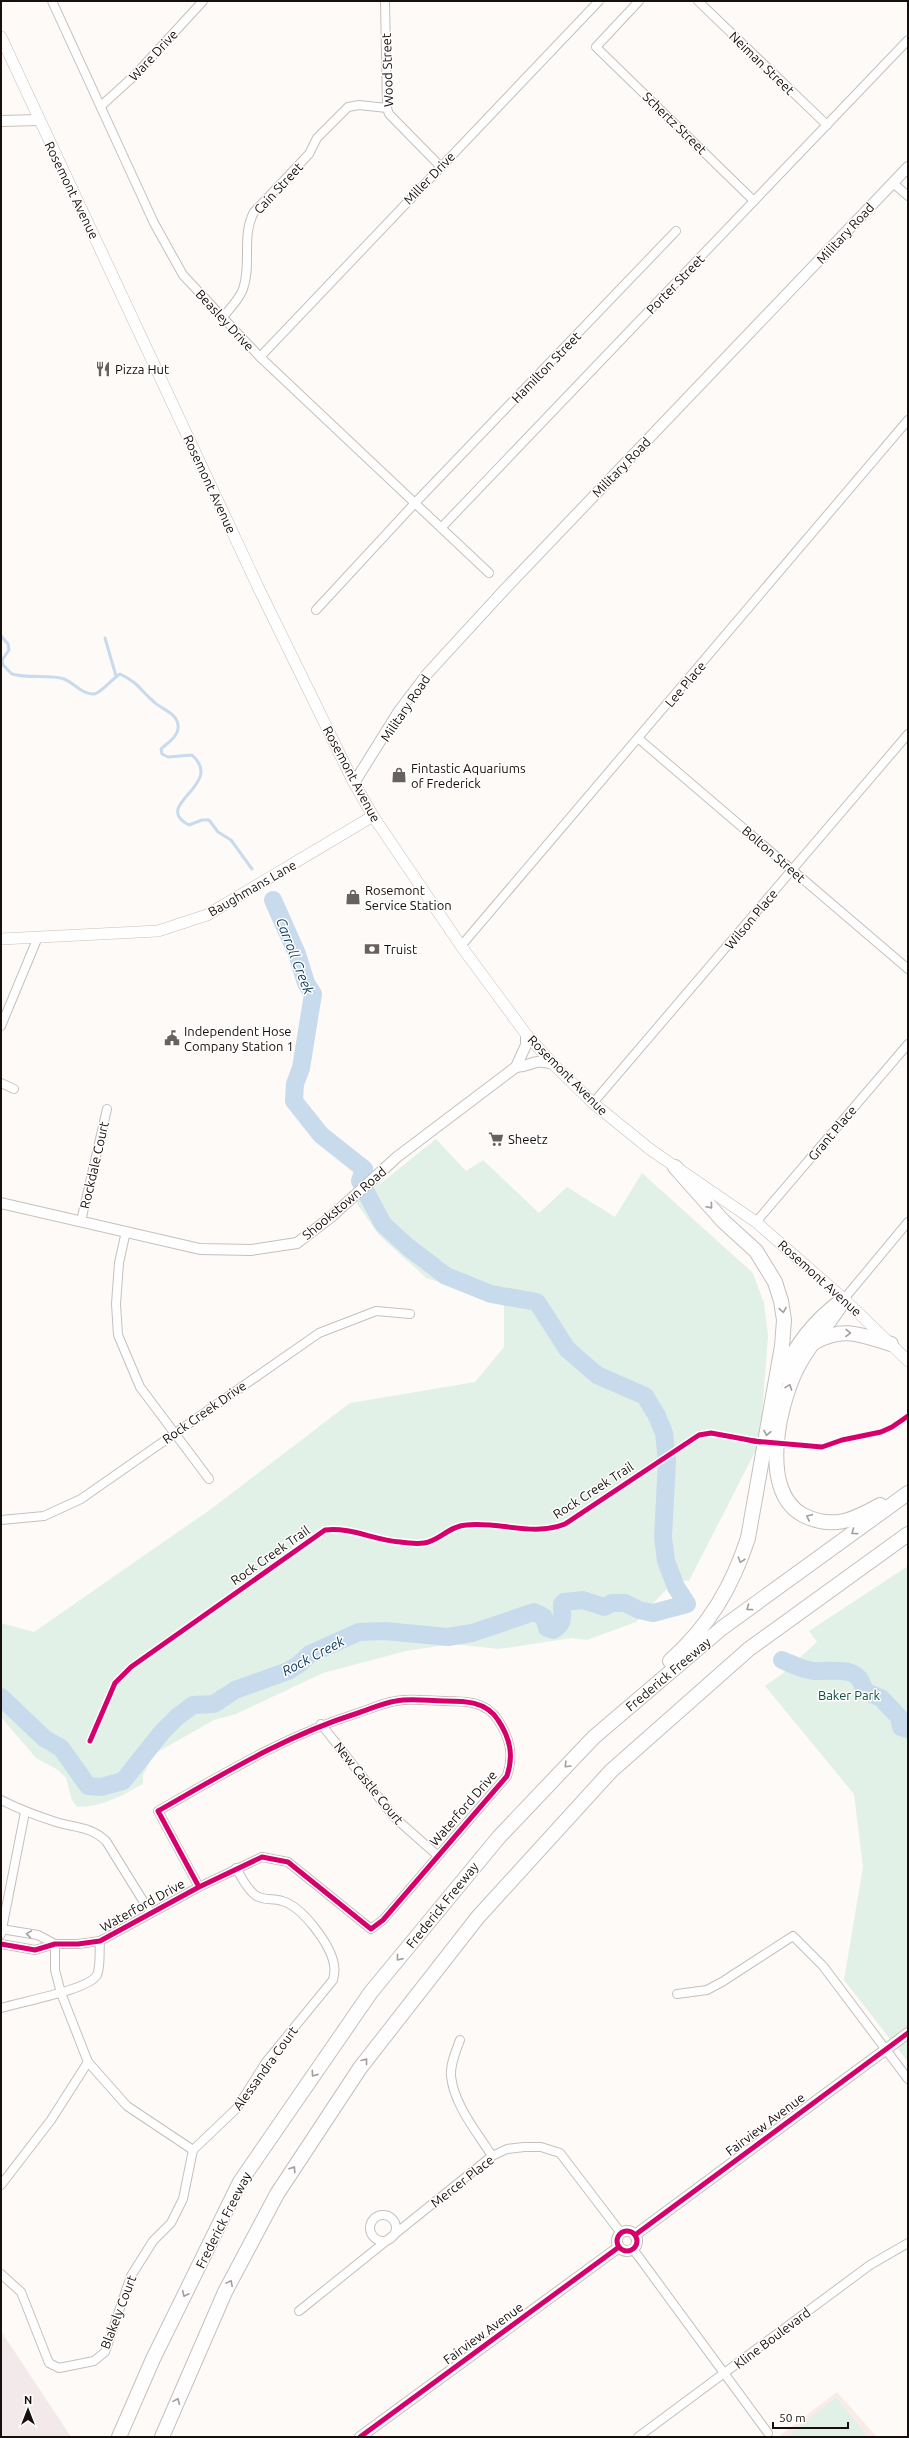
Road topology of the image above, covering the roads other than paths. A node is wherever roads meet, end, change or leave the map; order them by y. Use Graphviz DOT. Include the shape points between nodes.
graph roads {
  1 [pos="52,1"];
  2 [pos="203,1"];
  3 [pos="385,1"];
  4 [pos="599,1"];
  5 [pos="639,1"];
  6 [pos="698,1"];
  7 [pos="1,37"];
  8 [pos="908,40"];
  9 [pos="101,106"];
  10 [pos="387,108"];
  11 [pos="39,120"];
  12 [pos="1,121"];
  13 [pos="827,125"];
  14 [pos="441,167"];
  15 [pos="908,167"];
  16 [pos="893,183"];
  17 [pos="908,196"];
  18 [pos="754,201"];
  19 [pos="676,231"];
  20 [pos="222,317"];
  21 [pos="260,357"];
  22 [pos="908,420"];
  23 [pos="415,503"];
  24 [pos="441,528"];
  25 [pos="489,573"];
  26 [pos="316,610"];
  27 [pos="908,734"];
  28 [pos="639,739"];
  29 [pos="354,783"];
  30 [pos="373,816"];
  31 [pos="792,870"];
  32 [pos="1,939"];
  33 [pos="36,942"];
  34 [pos="461,946"];
  35 [pos="908,969"];
  36 [pos="2,1024"];
  37 [pos="526,1034"];
  38 [pos="908,1044"];
  39 [pos="553,1064"];
  40 [pos="516,1067"];
  41 [pos="1,1083"];
  42 [pos="14,1088"];
  43 [pos="593,1103"];
  44 [pos="107,1109"];
  45 [pos="675,1167"];
  46 [pos="1,1203"];
  47 [pos="81,1221"];
  48 [pos="756,1222"];
  49 [pos="908,1222"];
  50 [pos="126,1231"];
  51 [pos="844,1299"];
  52 [pos="410,1314"];
  53 [pos="811,1344"];
  54 [pos="891,1344"];
  55 [pos="908,1361"];
  56 [pos="774,1395"];
  57 [pos="174,1432"];
  58 [pos="209,1479"];
  59 [pos="908,1489"];
  60 [pos="908,1493"];
  61 [pos="1,1520"];
  62 [pos="908,1534"];
  63 [pos="321,1724"];
  64 [pos="594,1737"];
  65 [pos="1,1800"];
  66 [pos="25,1812"];
  67 [pos="437,1855"];
  68 [pos="236,1868"];
  69 [pos="199,1887"];
  70 [pos="150,1912"];
  71 [pos="1,1931"];
  72 [pos="100,1941"];
  73 [pos="1,1944"];
  74 [pos="55,1944"];
  75 [pos="61,1993"];
  76 [pos="677,1994"];
  77 [pos="1,2008"];
  78 [pos="908,2033"];
  79 [pos="460,2040"];
  80 [pos="884,2049"];
  81 [pos="88,2062"];
  82 [pos="908,2079"];
  83 [pos="192,2150"];
  84 [pos="492,2156"];
  85 [pos="1,2185"];
  86 [pos="621,2233"];
  87 [pos="635,2235"];
  88 [pos="908,2243"];
  89 [pos="619,2247"];
  90 [pos="633,2249"];
  91 [pos="1,2274"];
  92 [pos="299,2311"];
  93 [pos="726,2373"];
  94 [pos="768,2433"];
  95 [pos="163,2434"];
  96 [pos="119,2437"];
  97 [pos="360,2437"];
  98 [pos="638,2437"];
  1 -- 9 [label="street, Beasley Drive"];
  2 -- 9 [label="street, Ware Drive" via="135,75"];
  3 -- 10 [label="street, Wood Street"];
  4 -- 14 [label="street, Miller Drive"];
  5 -- 18 [label="street, Schertz Street" via="596,47"];
  6 -- 13 [label="street, Neiman Street"];
  7 -- 11 [label="main road, Rosemont Avenue"];
  8 -- 13 [label="street, Porter Street"];
  9 -- 20 [label="street, Beasley Drive" via="166,246 183,275"];
  10 -- 14 [label="street, Wood Street" via="392,119"];
  10 -- 20 [label="street, Cain Street" via="359,105 348,107 317,138 309,154 254,212 249,222 247,268 243,289 235,304"];
  11 -- 12 [label="street"];
  11 -- 29 [label="main road, Rosemont Avenue" via="259,589"];
  13 -- 18 [label="street, Porter Street"];
  14 -- 21 [label="street, Miller Drive"];
  15 -- 16 [label="street, Military Road"];
  16 -- 17 [label="street"];
  16 -- 29 [label="street, Military Road" via="427,674 399,711"];
  18 -- 24 [label="street, Porter Street"];
  19 -- 23 [label="street, Hamilton Street"];
  20 -- 21 [label="street, Beasley Drive"];
  21 -- 23 [label="street, Beasley Drive"];
  22 -- 28 [label="street, Lee Place"];
  23 -- 24 [label="street, Beasley Drive"];
  23 -- 26 [label="street, Hamilton Street"];
  24 -- 25 [label="street, Beasley Drive"];
  27 -- 31 [label="street, Wilson Place"];
  28 -- 31 [label="street, Bolton Street"];
  28 -- 34 [label="street, Lee Place"];
  29 -- 30 [label="main road, Rosemont Avenue"];
  30 -- 33 [label="main road, Baughmans Lane" via="207,915 158,931"];
  30 -- 34 [label="main road, Rosemont Avenue"];
  31 -- 35 [label="street, Bolton Street"];
  31 -- 43 [label="street, Wilson Place"];
  32 -- 33 [label="main road, Baughmans Lane"];
  33 -- 36 [label="street"];
  34 -- 37 [label="main road, Rosemont Avenue"];
  37 -- 39 [label="main road, Rosemont Avenue"];
  37 -- 40 [label="street, Shookstown Road" via="526,1045"];
  38 -- 48 [label="street, Grant Place"];
  39 -- 40 [label="street, Shookstown Road" via="538,1061 524,1067"];
  39 -- 43 [label="main road, Rosemont Avenue"];
  40 -- 50 [label="street, Shookstown Road" via="397,1157 313,1233 297,1243 275,1248 225,1251 200,1249"];
  41 -- 42 [label="street"];
  43 -- 45 [label="main road, Rosemont Avenue"];
  44 -- 47 [label="street, Rockdale Court"];
  45 -- 48 [label="main road, Rosemont Avenue"];
  45 -- 56 [label="highway, one-way" via="723,1221 756,1251 775,1282 784,1320"];
  46 -- 47 [label="street, Shookstown Road"];
  47 -- 50 [label="street, Shookstown Road"];
  48 -- 51 [label="main road, Rosemont Avenue"];
  49 -- 51 [label="street"];
  50 -- 57 [label="street" via="119,1262 116,1304 118,1335 140,1387"];
  51 -- 53 [label="highway" via="835,1316"];
  51 -- 54 [label="main road, Rosemont Avenue"];
  51 -- 56 [label="highway" via="825,1313 806,1333 785,1369"];
  52 -- 57 [label="street, Rock Creek Drive" via="376,1311 319,1333"];
  53 -- 54 [label="highway, one-way" via="825,1336 846,1332"];
  59 -- 53 [label="highway, one-way" via="847,1522 829,1523 812,1519 798,1512 790,1502 779,1479 777,1440 782,1407 790,1384"];
  54 -- 55 [label="main road, Rosemont Avenue"];
  56 -- 64 [label="highway, one-way" via="748,1538 729,1588 694,1636 630,1697"];
  57 -- 58 [label="street"];
  57 -- 61 [label="street, Rock Creek Drive" via="81,1499 44,1516"];
  60 -- 64 [label="highway, Frederick Freeway, one-way" via="722,1628"];
  95 -- 62 [label="highway, one-way" via="225,2292 277,2194 360,2068 478,1917 611,1772 748,1649"];
  63 -- 67 [label="street, New Castle Court" via="394,1817"];
  63 -- 67 [label="street, Waterford Drive" via="396,1701 478,1703 493,1712 505,1729 511,1748 511,1763 507,1776"];
  63 -- 69 [label="street, Waterford Drive" via="239,1765 158,1811"];
  64 -- 96 [label="highway, Frederick Freeway, one-way" via="499,1837 371,1992 240,2182 153,2359"];
  65 -- 66 [label="street"];
  66 -- 70 [label="street" via="97,1832 106,1841"];
  66 -- 71 [label="street"];
  67 -- 68 [label="street, Waterford Drive" via="383,1920 371,1929 288,1862 262,1857"];
  68 -- 69 [label="street, Waterford Drive"];
  68 -- 83 [label="street, Alessandra Court" via="248,1889 257,1897 282,1900 308,1918 331,1956 335,1966 333,1980 266,2062 237,2108"];
  69 -- 70 [label="street, Waterford Drive"];
  70 -- 72 [label="street, Waterford Drive"];
  74 -- 71 [label="street, Waterford Drive, one-way" via="38,1935"];
  72 -- 74 [label="street, Waterford Drive"];
  72 -- 75 [label="street" via="97,1974 91,1981"];
  73 -- 74 [label="street, Waterford Drive" via="35,1950"];
  74 -- 75 [label="street" via="55,1970"];
  75 -- 77 [label="street"];
  75 -- 81 [label="street"];
  76 -- 80 [label="street" via="707,1990 793,1936 822,1966"];
  78 -- 80 [label="street, Fairview Avenue"];
  79 -- 84 [label="street" via="451,2076 459,2102"];
  80 -- 82 [label="street"];
  80 -- 87 [label="street, Fairview Avenue"];
  81 -- 83 [label="street" via="127,2106"];
  81 -- 85 [label="street" via="51,2120"];
  83 -- 91 [label="street, Blakely Court" via="182,2199 171,2223 153,2240 131,2276 105,2352 94,2361 59,2368 49,2363 21,2292"];
  84 -- 86 [label="street, Mercer Place" via="507,2149 524,2147 541,2147 560,2153"];
  84 -- 92 [label="street, Mercer Place"];
  86 -- 87 [label="street" via="627,2230"];
  86 -- 89 [label="street" via="617,2241"];
  87 -- 90 [label="street" via="637,2241"];
  88 -- 93 [label="street, Kline Boulevard" via="870,2265"];
  89 -- 90 [label="street" via="624,2250"];
  89 -- 97 [label="street, Fairview Avenue"];
  90 -- 93 [label="street"];
  93 -- 94 [label="street"];
  93 -- 98 [label="street, Kline Boulevard"];
}
